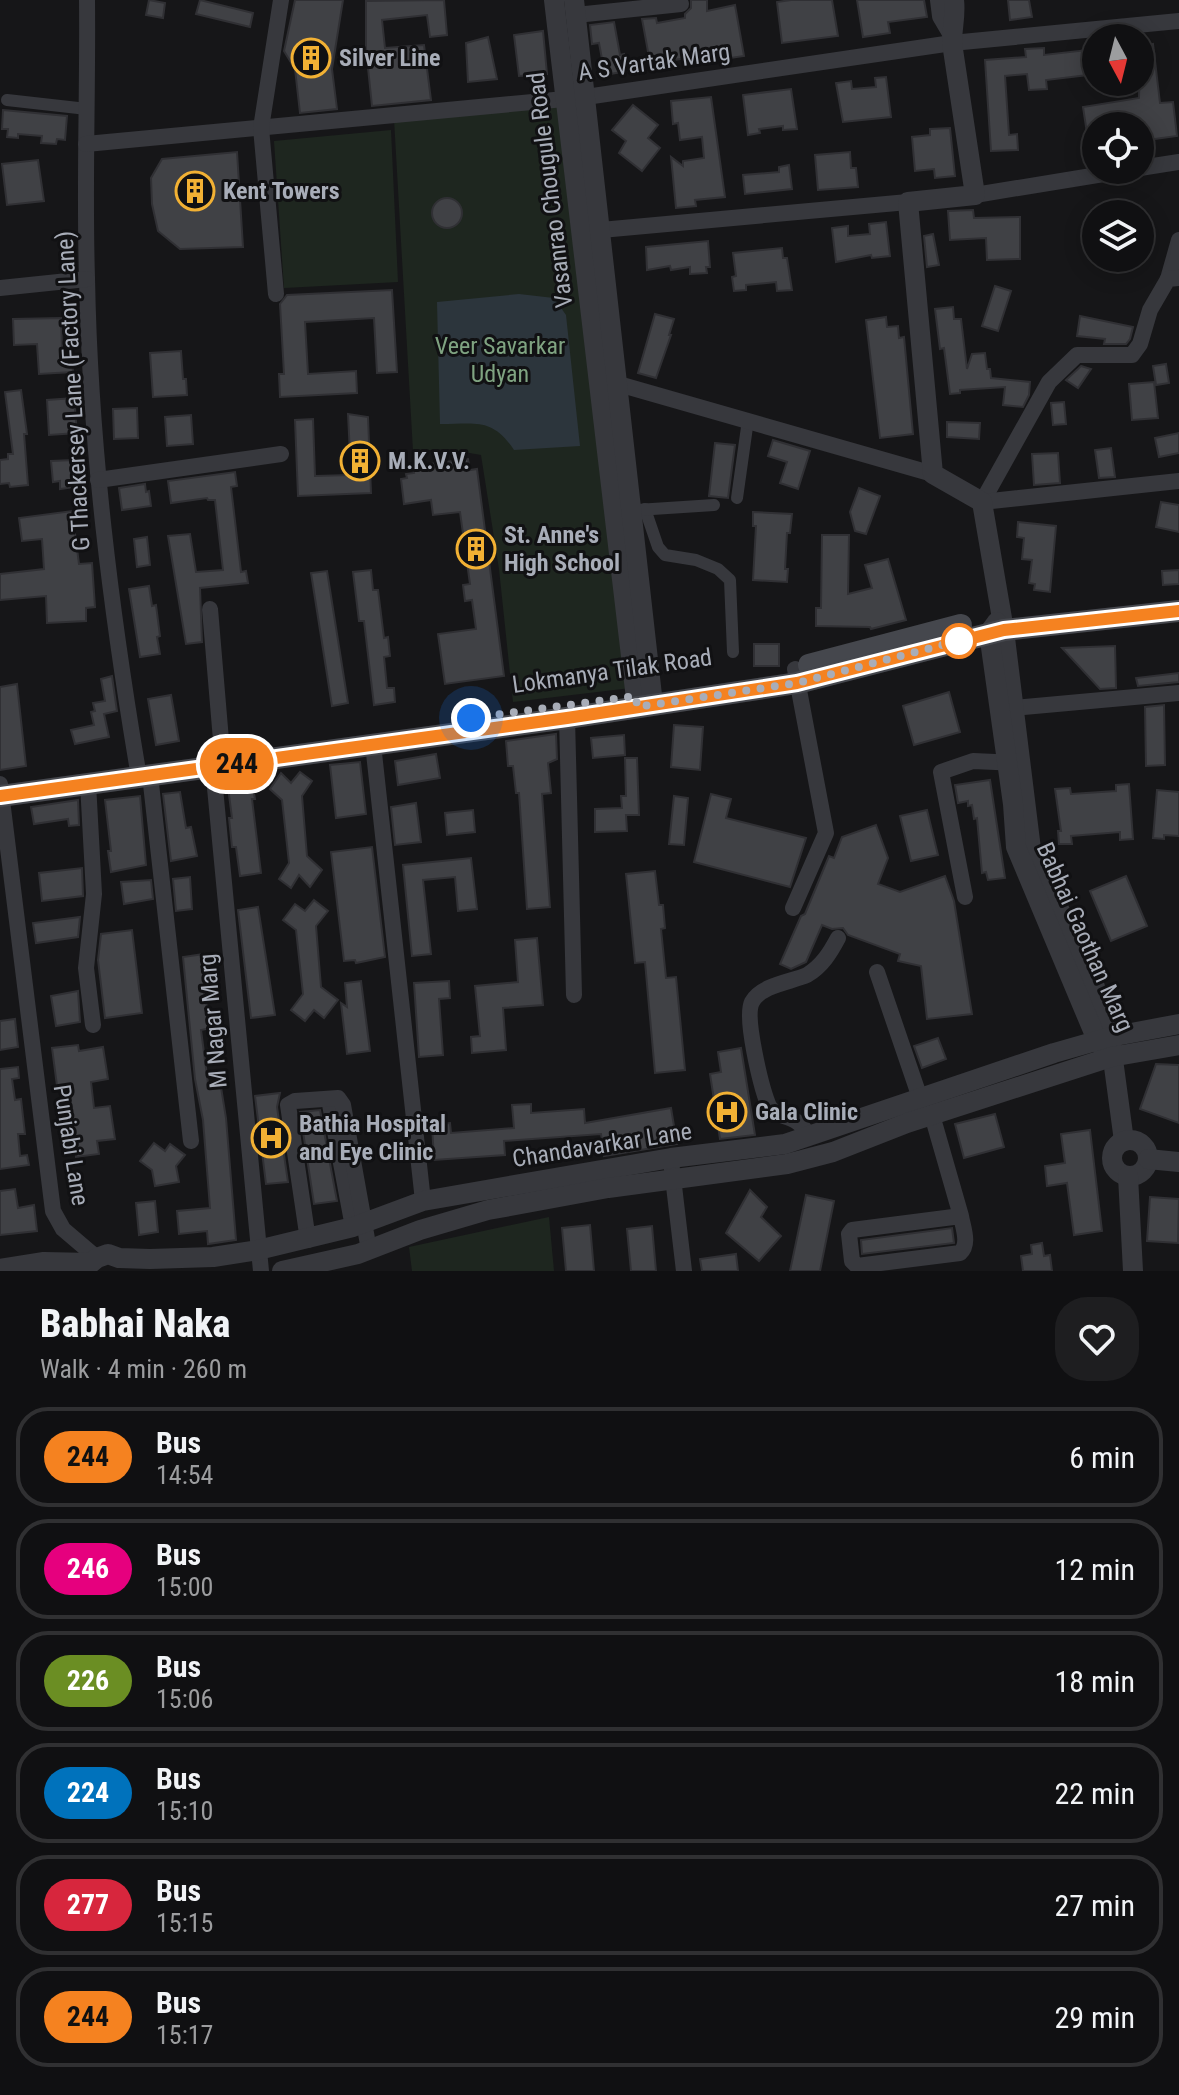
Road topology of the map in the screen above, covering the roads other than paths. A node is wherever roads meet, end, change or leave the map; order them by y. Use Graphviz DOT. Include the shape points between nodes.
graph roads {
  1 [pos="87,0"];
  2 [pos="281,0"];
  3 [pos="554,0"];
  4 [pos="940,0"];
  5 [pos="954,0"];
  6 [pos="681,4"];
  7 [pos="575,7"];
  8 [pos="1179,21"];
  9 [pos="952,38"];
  10 [pos="576,98"];
  11 [pos="7,100"];
  12 [pos="87,109"];
  13 [pos="261,128"];
  14 [pos="86,144"];
  15 [pos="1179,162"];
  16 [pos="1154,166"];
  17 [pos="1082,178"];
  18 [pos="975,195"];
  19 [pos="908,202"];
  20 [pos="592,231"];
  21 [pos="1179,240"];
  22 [pos="1173,278"];
  23 [pos="87,279"];
  24 [pos="0,288"];
  25 [pos="276,294"];
  26 [pos="608,381"];
  27 [pos="748,420"];
  28 [pos="281,454"];
  29 [pos="933,474"];
  30 [pos="98,480"];
  31 [pos="1179,481"];
  32 [pos="737,498"];
  33 [pos="982,502"];
  34 [pos="714,505"];
  35 [pos="637,510"];
  36 [pos="1179,598"];
  37 [pos="210,609"];
  38 [pos="1179,611"];
  39 [pos="998,626"];
  40 [pos="733,652"];
  41 [pos="796,676"];
  42 [pos="1179,693"];
  43 [pos="644,700"];
  44 [pos="1014,708"];
  45 [pos="567,718"];
  46 [pos="373,744"];
  47 [pos="218,760"];
  48 [pos="1013,762"];
  49 [pos="142,772"];
  50 [pos="88,783"];
  51 [pos="0,789"];
  52 [pos="965,897"];
  53 [pos="793,908"];
  54 [pos="838,938"];
  55 [pos="877,972"];
  56 [pos="574,995"];
  57 [pos="1179,1024"];
  58 [pos="93,1025"];
  59 [pos="1106,1045"];
  60 [pos="1179,1045"];
  61 [pos="920,1098"];
  62 [pos="932,1115"];
  63 [pos="808,1137"];
  64 [pos="191,1141"];
  65 [pos="1124,1141"];
  66 [pos="671,1158"];
  67 [pos="1148,1159"];
  68 [pos="1179,1162"];
  69 [pos="1128,1176"];
  70 [pos="673,1180"];
  71 [pos="423,1201"];
  72 [pos="961,1216"];
  73 [pos="359,1224"];
  74 [pos="308,1240"];
  75 [pos="369,1250"];
  76 [pos="260,1261"];
  77 [pos="92,1264"];
  78 [pos="123,1264"];
  79 [pos="0,1269"];
  80 [pos="282,1271"];
  81 [pos="684,1271"];
  82 [pos="1133,1271"];
  1 -- 12 [label="street, G Thackersey Lane (Factory Lane)"];
  2 -- 13 [label="street"];
  3 -- 10 [label="street, Vasanrao Chougule Road"];
  4 -- 9 [label="street"];
  5 -- 9 [label="street"];
  6 -- 7 [label="street"];
  7 -- 10 [label="street, Vasanrao Chougule Road"];
  8 -- 9 [label="street, A S Vartak Marg"];
  9 -- 10 [label="street, A S Vartak Marg"];
  9 -- 18 [label="street"];
  10 -- 13 [label="street, A S Vartak Marg"];
  10 -- 20 [label="street, Vasanrao Chougule Road"];
  11 -- 12 [label="street"];
  12 -- 14 [label="street, G Thackersey Lane (Factory Lane)"];
  13 -- 14 [label="street, A S Vartak Marg"];
  13 -- 25 [label="street"];
  14 -- 23 [label="street, G Thackersey Lane (Factory Lane)"];
  15 -- 16 [label="street"];
  17 -- 18 [label="street"];
  18 -- 19 [label="street"];
  19 -- 20 [label="street"];
  19 -- 29 [label="street"];
  20 -- 26 [label="street, Vasanrao Chougule Road"];
  21 -- 22 [label="street"];
  22 -- 33 [label="street" via="1150,310 1132,355 1077,355 1049,382"];
  23 -- 24 [label="street"];
  23 -- 30 [label="street, G Thackersey Lane (Factory Lane)"];
  26 -- 27 [label="street"];
  26 -- 35 [label="street, Vasanrao Chougule Road"];
  26 -- 43 [label="street, Vasanrao Chougule Road"];
  27 -- 29 [label="street"];
  27 -- 32 [label="street"];
  28 -- 30 [label="street"];
  29 -- 33 [label="street"];
  30 -- 49 [label="street, G Thackersey Lane (Factory Lane)" via="116,632"];
  31 -- 33 [label="street"];
  33 -- 39 [label="street"];
  34 -- 35 [label="street"];
  35 -- 40 [label="street" via="665,555 696,560 730,580"];
  35 -- 43 [label="street, Vasanrao Chougule Road"];
  36 -- 39 [label="main road, Lokmanya Tilak Road"];
  37 -- 47 [label="street, M Nagar Marg"];
  38 -- 39 [label="main road, Lokmanya Tilak Road"];
  39 -- 41 [label="main road, Lokmanya Tilak Road"];
  39 -- 44 [label="street, Babhai Gaothan Marg"];
  39 -- 48 [label="street, Babhai Gaothan Marg"];
  41 -- 43 [label="main road, Lokmanya Tilak Road"];
  41 -- 53 [label="street" via="826,833"];
  42 -- 44 [label="street"];
  43 -- 45 [label="main road, Lokmanya Tilak Road"];
  43 -- 47 [label="main road, Lokmanya Tilak Road"];
  44 -- 48 [label="street, Babhai Gaothan Marg"];
  45 -- 46 [label="main road, Lokmanya Tilak Road"];
  45 -- 56 [label="street"];
  46 -- 47 [label="main road, Lokmanya Tilak Road"];
  46 -- 71 [label="street"];
  47 -- 49 [label="main road, Lokmanya Tilak Road"];
  47 -- 76 [label="street, M Nagar Marg"];
  48 -- 52 [label="street" via="973,761 941,772"];
  48 -- 59 [label="street, Babhai Gaothan Marg" via="1031,849 1094,984"];
  49 -- 50 [label="main road, Lokmanya Tilak Road"];
  49 -- 51 [label="main road, Lokmanya Tilak Road"];
  49 -- 64 [label="street, G Thackersey Lane (Factory Lane)"];
  50 -- 51 [label="main road, Lokmanya Tilak Road"];
  50 -- 58 [label="street" via="94,894 86,968"];
  51 -- 77 [label="street, Punjabi Lane" via="53,1211"];
  54 -- 63 [label="street" via="825,961 808,974 751,1003 752,1035 768,1106 798,1121"];
  55 -- 61 [label="street"];
  57 -- 59 [label="street, Chandavarkar Lane"];
  59 -- 60 [label="street, Chandavarkar Lane"];
  59 -- 61 [label="street, Chandavarkar Lane"];
  59 -- 62 [label="street, Chandavarkar Lane"];
  59 -- 65 [label="street, Babhai Gaothan Marg"];
  61 -- 63 [label="street, Chandavarkar Lane"];
  62 -- 70 [label="street, Chandavarkar Lane" via="787,1164"];
  62 -- 72 [label="street"];
  63 -- 66 [label="street, Chandavarkar Lane"];
  65 -- 67 [label="street" via="1141,1144"];
  65 -- 69 [label="street" via="1112,1160"];
  66 -- 70 [label="street"];
  66 -- 71 [label="street, Chandavarkar Lane"];
  67 -- 68 [label="street"];
  67 -- 69 [label="street" via="1139,1174"];
  69 -- 82 [label="street"];
  70 -- 75 [label="street, Chandavarkar Lane" via="488,1210"];
  70 -- 81 [label="street"];
  71 -- 73 [label="street, Chandavarkar Lane"];
  72 -- 72 [label="street" via="852,1230 852,1261 857,1266 960,1253 966,1243"];
  73 -- 74 [label="street, Chandavarkar Lane"];
  73 -- 74 [label="street" via="329,1099 295,1101 288,1105"];
  73 -- 75 [label="street"];
  74 -- 76 [label="street, Chandavarkar Lane"];
  75 -- 80 [label="street, Chandavarkar Lane"];
  76 -- 78 [label="street, Chandavarkar Lane" via="213,1257"];
  77 -- 78 [label="street, Chandavarkar Lane" via="108,1254"];
  77 -- 79 [label="street, Chandavarkar Lane" via="44,1262"];
}
